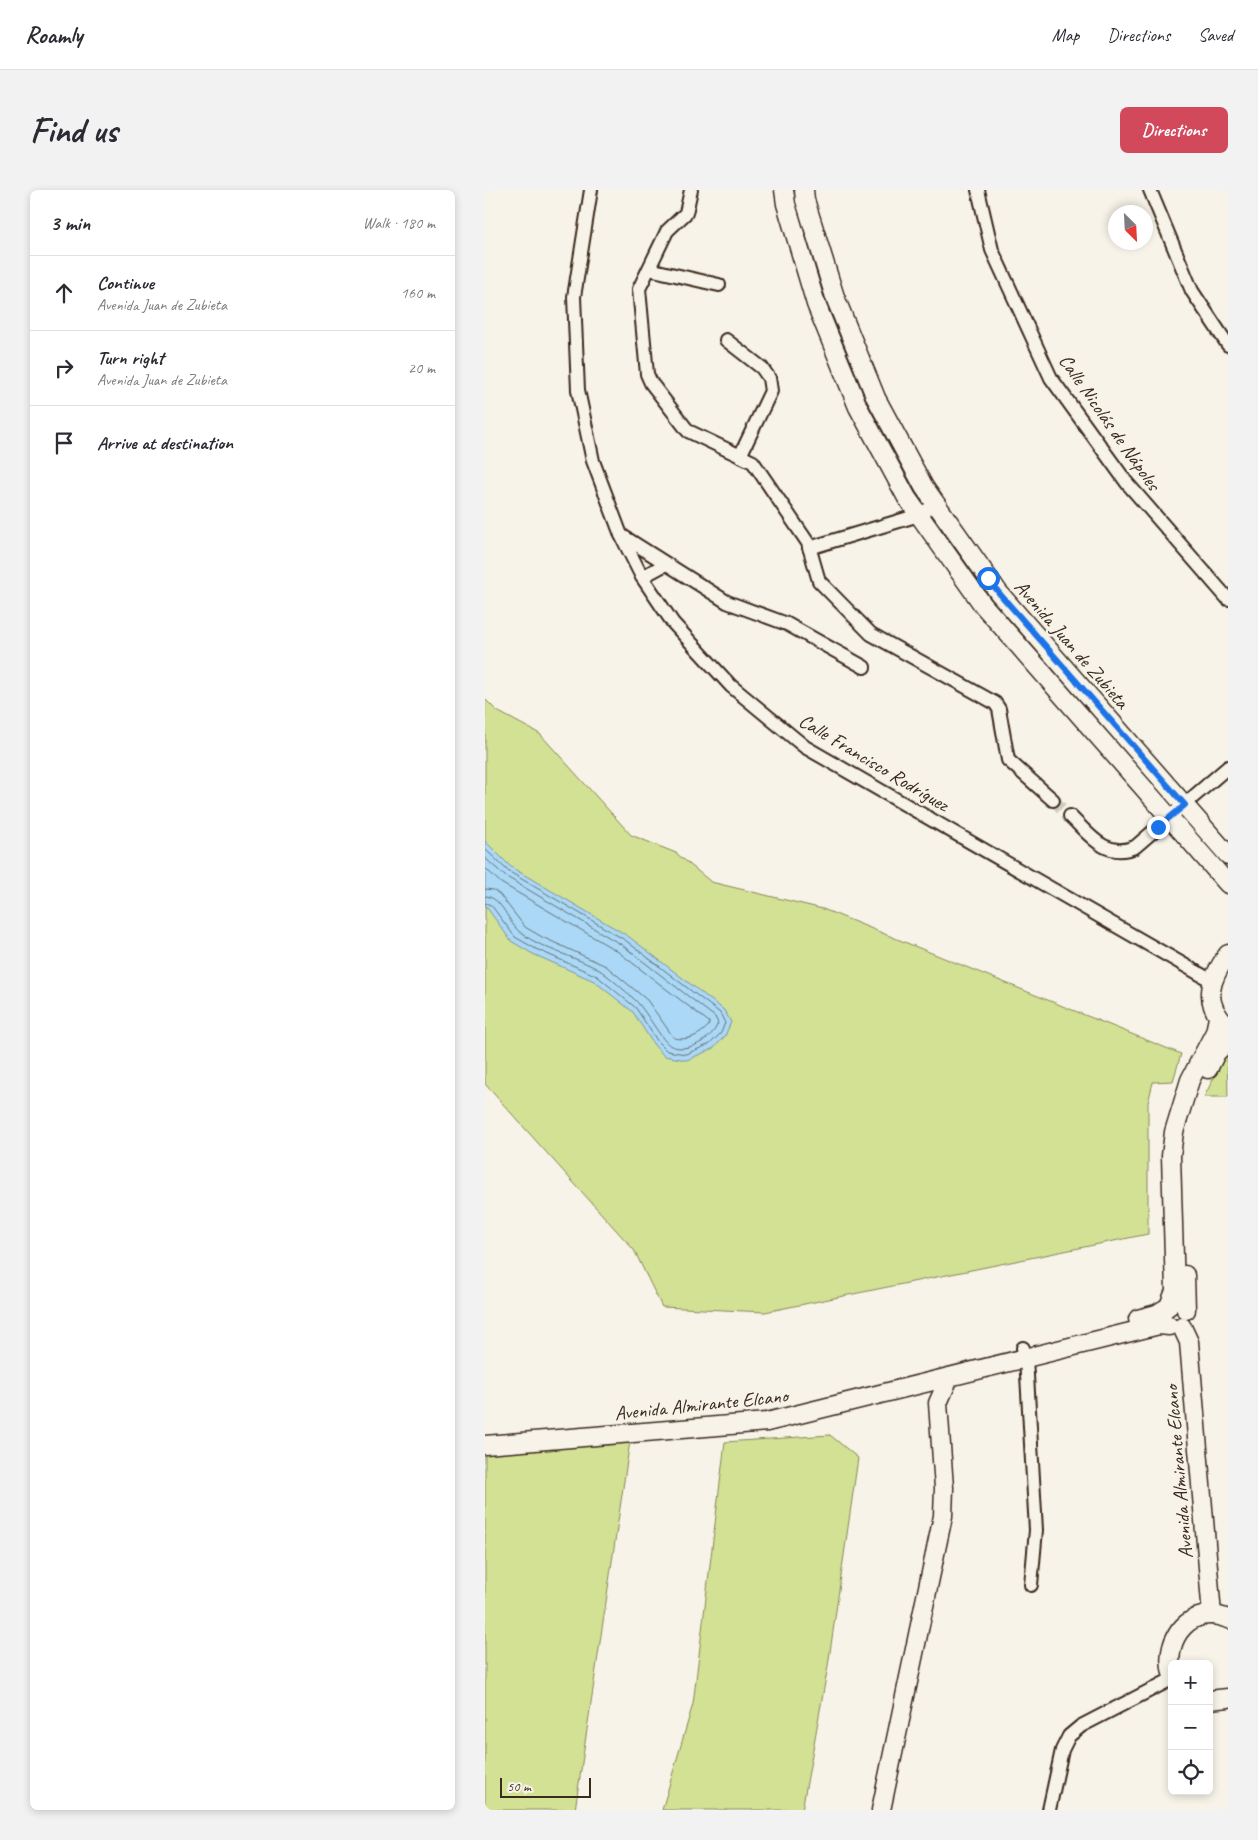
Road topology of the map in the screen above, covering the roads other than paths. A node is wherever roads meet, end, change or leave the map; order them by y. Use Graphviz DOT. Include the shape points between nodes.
graph roads {
  1 [pos="591,190"];
  2 [pos="691,190"];
  3 [pos="784,190"];
  4 [pos="804,190"];
  5 [pos="978,190"];
  6 [pos="1150,190"];
  7 [pos="649,269"];
  8 [pos="719,285"];
  9 [pos="847,328"];
  10 [pos="829,335"];
  11 [pos="725,340"];
  12 [pos="1228,345"];
  13 [pos="740,456"];
  14 [pos="936,504"];
  15 [pos="919,515"];
  16 [pos="621,535"];
  17 [pos="809,548"];
  18 [pos="666,564"];
  19 [pos="642,577"];
  20 [pos="1228,599"];
  21 [pos="864,667"];
  22 [pos="1228,767"];
  23 [pos="1053,800"];
  24 [pos="1185,805"];
  25 [pos="1070,816"];
  26 [pos="1169,818"];
  27 [pos="1228,855"];
  28 [pos="1228,884"];
  29 [pos="1228,954"];
  30 [pos="1212,981"];
  31 [pos="1223,1023"];
  32 [pos="1228,1041"];
  33 [pos="1171,1317"];
  34 [pos="1025,1353"];
  35 [pos="947,1373"];
  36 [pos="485,1434"];
  37 [pos="485,1445"];
  38 [pos="1031,1585"];
  39 [pos="1220,1617"];
  40 [pos="1169,1660"];
  41 [pos="1168,1682"];
  42 [pos="1228,1698"];
  43 [pos="1213,1700"];
  44 [pos="881,1810"];
  45 [pos="1049,1810"];
  1 -- 16 [label="street, Calle Francisco Rodríguez" via="574,297 578,390 593,461"];
  2 -- 7 [label="street" via="686,213 667,231"];
  3 -- 10 [label="street, Avenida Juan de Zubieta" via="816,304"];
  4 -- 9 [label="street, Avenida Juan de Zubieta"];
  5 -- 20 [label="street, Calle Nicolás de Nápoles" via="992,250 1051,378 1127,483"];
  6 -- 12 [label="street" via="1193,290"];
  7 -- 8 [label="street"];
  7 -- 13 [label="street" via="639,289 647,374 688,431"];
  9 -- 10 [label="street"];
  9 -- 14 [label="street, Avenida Juan de Zubieta" via="876,398"];
  10 -- 15 [label="street, Avenida Juan de Zubieta" via="858,407"];
  11 -- 13 [label="street" via="762,368 769,378 771,391"];
  13 -- 17 [label="street" via="753,462"];
  14 -- 15 [label="street"];
  14 -- 24 [label="street, Avenida Juan de Zubieta" via="999,593"];
  15 -- 17 [label="street"];
  15 -- 26 [label="street, Avenida Juan de Zubieta" via="983,605"];
  16 -- 18 [label="street"];
  16 -- 19 [label="street, Calle Francisco Rodríguez"];
  17 -- 23 [label="street" via="819,581 871,634 995,703 999,709 1008,760"];
  18 -- 19 [label="street"];
  18 -- 21 [label="street" via="727,602 787,624"];
  19 -- 30 [label="street, Calle Francisco Rodríguez" via="673,623 731,686 805,747"];
  22 -- 24 [label="street"];
  24 -- 26 [label="street"];
  24 -- 27 [label="street, Avenida Juan de Zubieta"];
  25 -- 26 [label="street" via="1103,848 1113,851 1135,847"];
  26 -- 28 [label="street, Avenida Juan de Zubieta"];
  29 -- 30 [label="street"];
  30 -- 31 [label="street" via="1211,1000"];
  31 -- 33 [label="street" via="1190,1080 1174,1132 1171,1156 1175,1291"];
  32 -- 33 [label="street" via="1216,1053 1200,1084 1184,1134 1188,1319"];
  33 -- 34 [label="street, Avenida Almirante Elcano" via="1157,1314"];
  33 -- 39 [label="street, Avenida Almirante Elcano" via="1189,1342"];
  34 -- 35 [label="street, Avenida Almirante Elcano"];
  34 -- 38 [label="street" via="1036,1530"];
  35 -- 36 [label="street, Avenida Almirante Elcano" via="766,1412"];
  35 -- 37 [label="street, Avenida Almirante Elcano" via="767,1422"];
  35 -- 44 [label="street" via="938,1403 943,1516"];
  39 -- 40 [label="street" via="1199,1618 1187,1623 1171,1644"];
  41 -- 45 [label="street" via="1081,1726 1069,1736 1062,1750"];
  42 -- 43 [label="street"];
}
